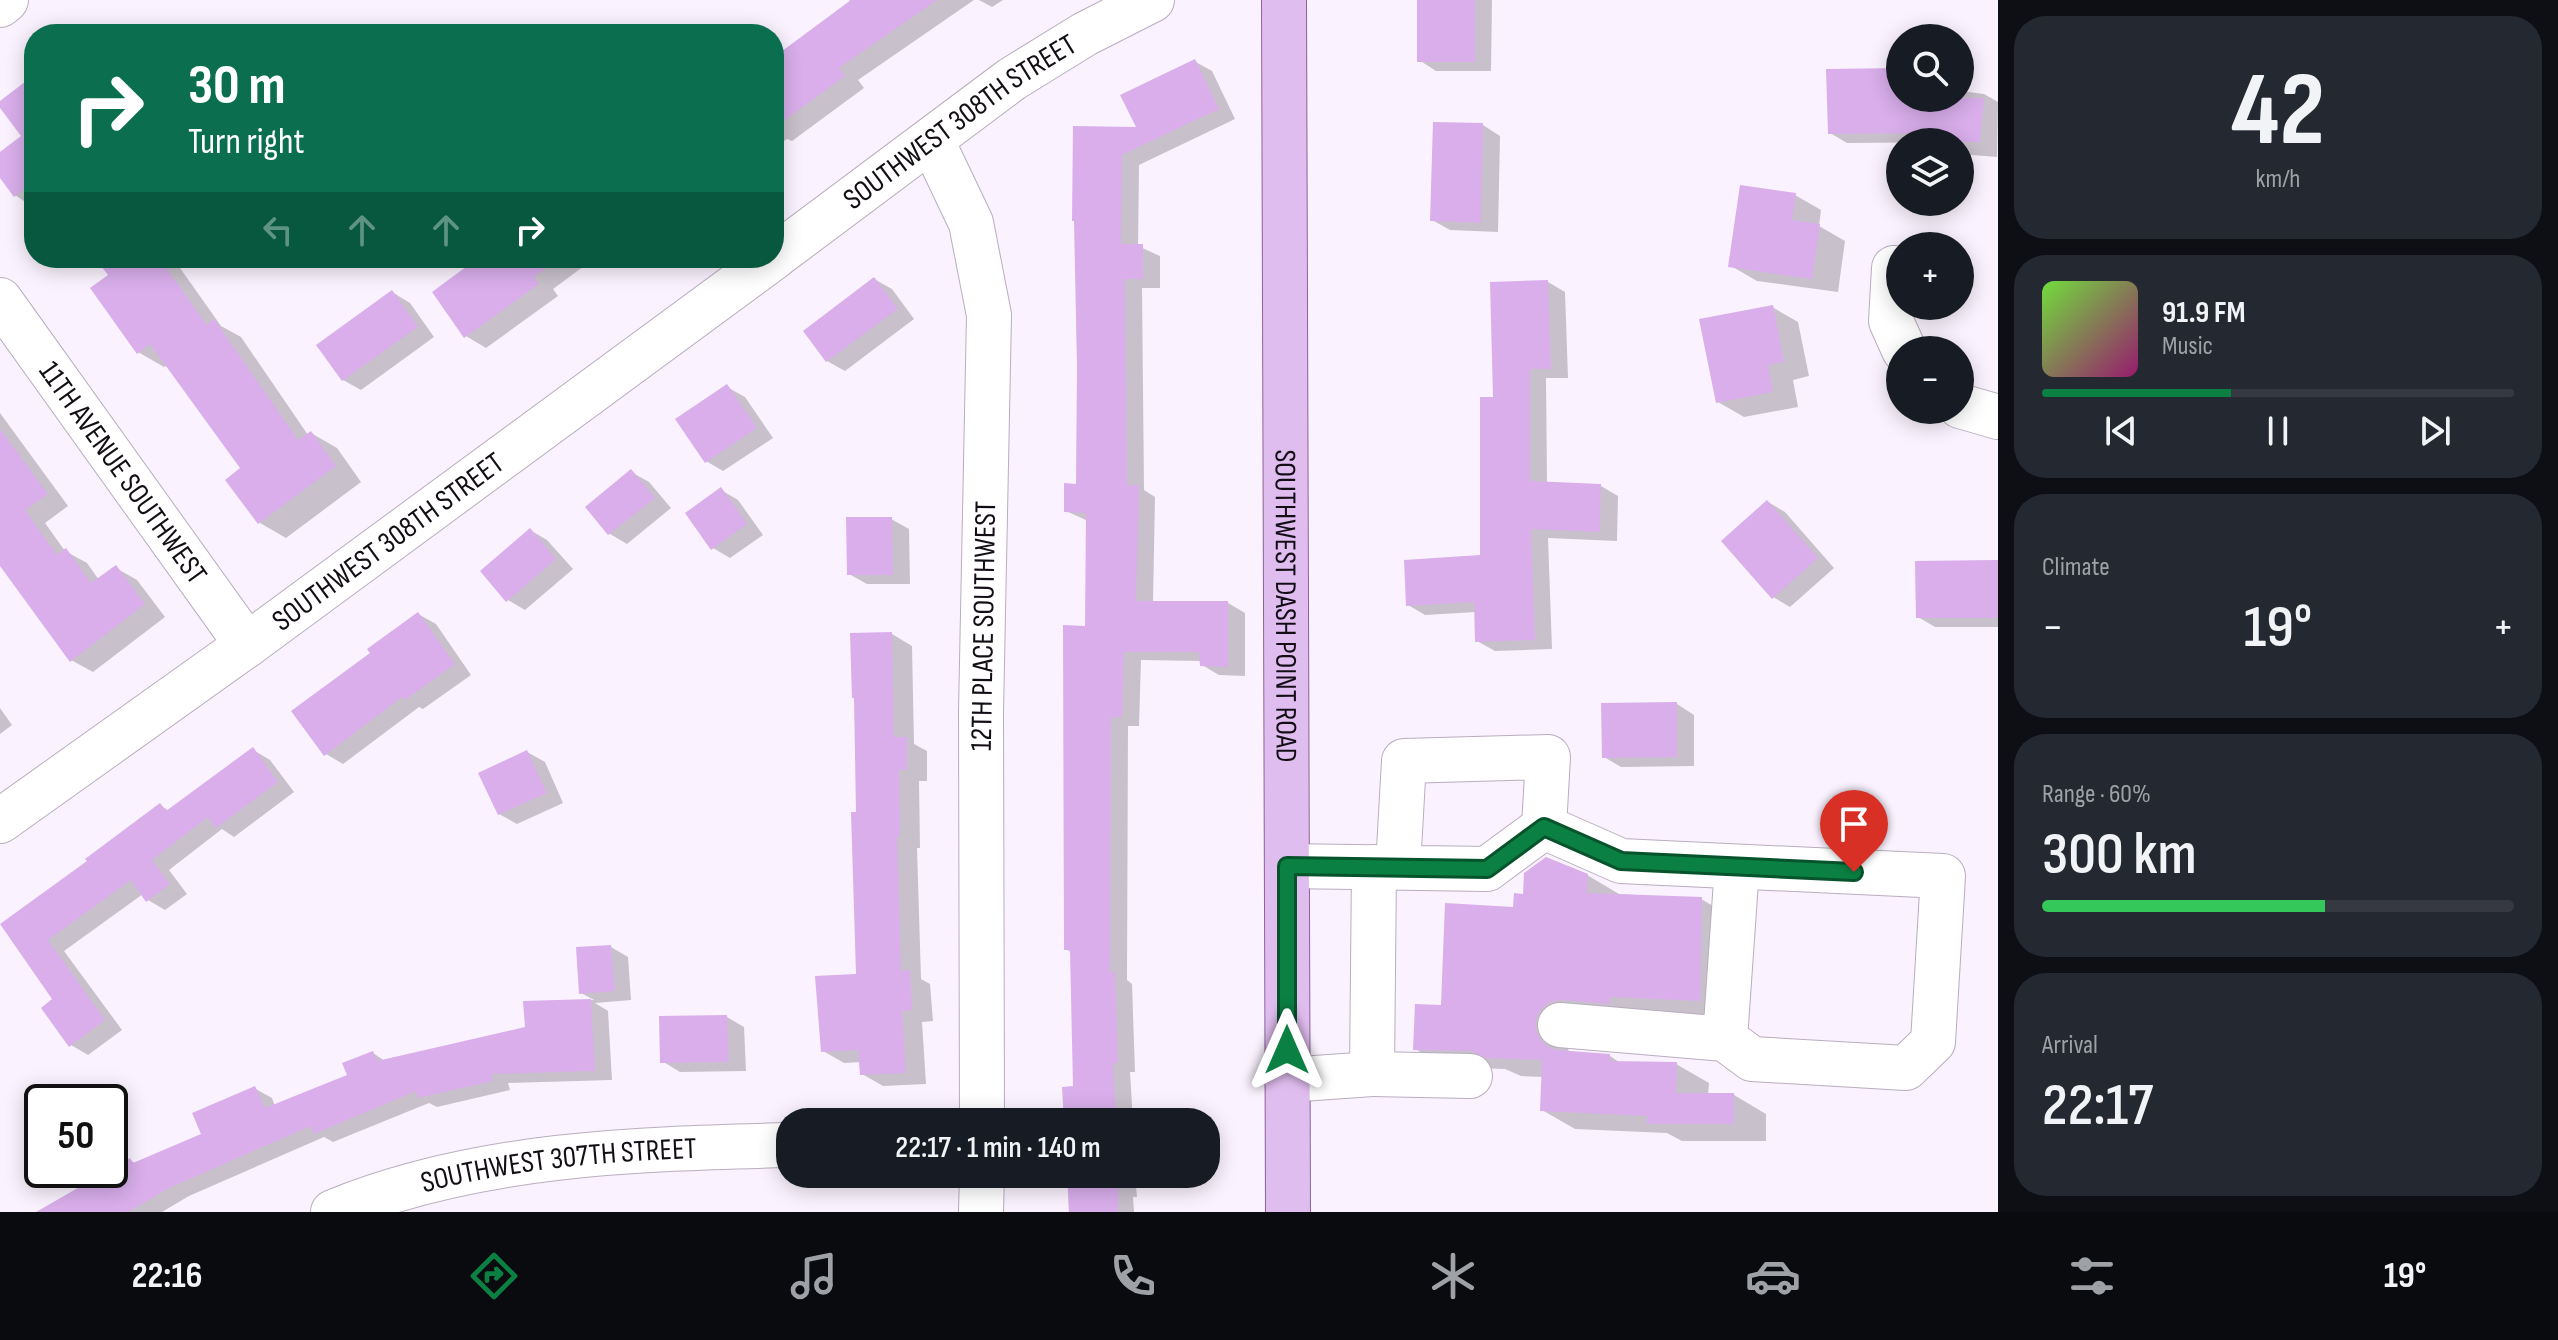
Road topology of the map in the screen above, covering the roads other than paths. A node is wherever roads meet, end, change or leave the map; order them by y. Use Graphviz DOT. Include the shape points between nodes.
graph roads {
  1 [pos="6,0"];
  2 [pos="1152,0"];
  3 [pos="1284,0"];
  4 [pos="0,5"];
  5 [pos="932,141"];
  6 [pos="784,250"];
  7 [pos="759,268"];
  8 [pos="0,300"];
  9 [pos="1974,410"];
  10 [pos="1998,417"];
  11 [pos="247,645"];
  12 [pos="0,821"];
  13 [pos="1544,827"];
  14 [pos="1287,866"];
  15 [pos="1386,867"];
  16 [pos="1737,867"];
  17 [pos="1560,1025"];
  18 [pos="1725,1039"];
  19 [pos="1372,1074"];
  20 [pos="1470,1076"];
  21 [pos="1287,1080"];
  22 [pos="982,1108"];
  23 [pos="776,1145"];
  24 [pos="982,1188"];
  25 [pos="333,1212"];
  26 [pos="981,1212"];
  27 [pos="1288,1212"];
  1 -- 4 [label="street"];
  2 -- 5 [label="street, SOUTHWEST 308TH STREET" via="1012,79"];
  3 -- 14 [label="main road, SOUTHWEST DASH POINT ROAD"];
  5 -- 6 [label="street, SOUTHWEST 308TH STREET"];
  5 -- 22 [label="street, 12TH PLACE SOUTHWEST" via="971,223 989,315 981,712"];
  7 -- 11 [label="street, SOUTHWEST 308TH STREET"];
  8 -- 11 [label="street, 11TH AVENUE SOUTHWEST"];
  9 -- 10 [label="street"];
  11 -- 12 [label="street, SOUTHWEST 308TH STREET"];
  13 -- 15 [label="street" via="1487,869"];
  13 -- 15 [label="street" via="1548,757 1404,761"];
  13 -- 16 [label="street" via="1621,861"];
  14 -- 15 [label="street"];
  14 -- 21 [label="main road, SOUTHWEST DASH POINT ROAD"];
  15 -- 19 [label="street"];
  16 -- 18 [label="street"];
  16 -- 18 [label="street" via="1943,876 1933,1042 1906,1068 1752,1059"];
  17 -- 18 [label="street"];
  19 -- 20 [label="street"];
  19 -- 21 [label="street"];
  21 -- 27 [label="main road, SOUTHWEST DASH POINT ROAD"];
  23 -- 25 [label="street, SOUTHWEST 307TH STREET" via="631,1150 484,1169 380,1192"];
  24 -- 26 [label="street"];
}
